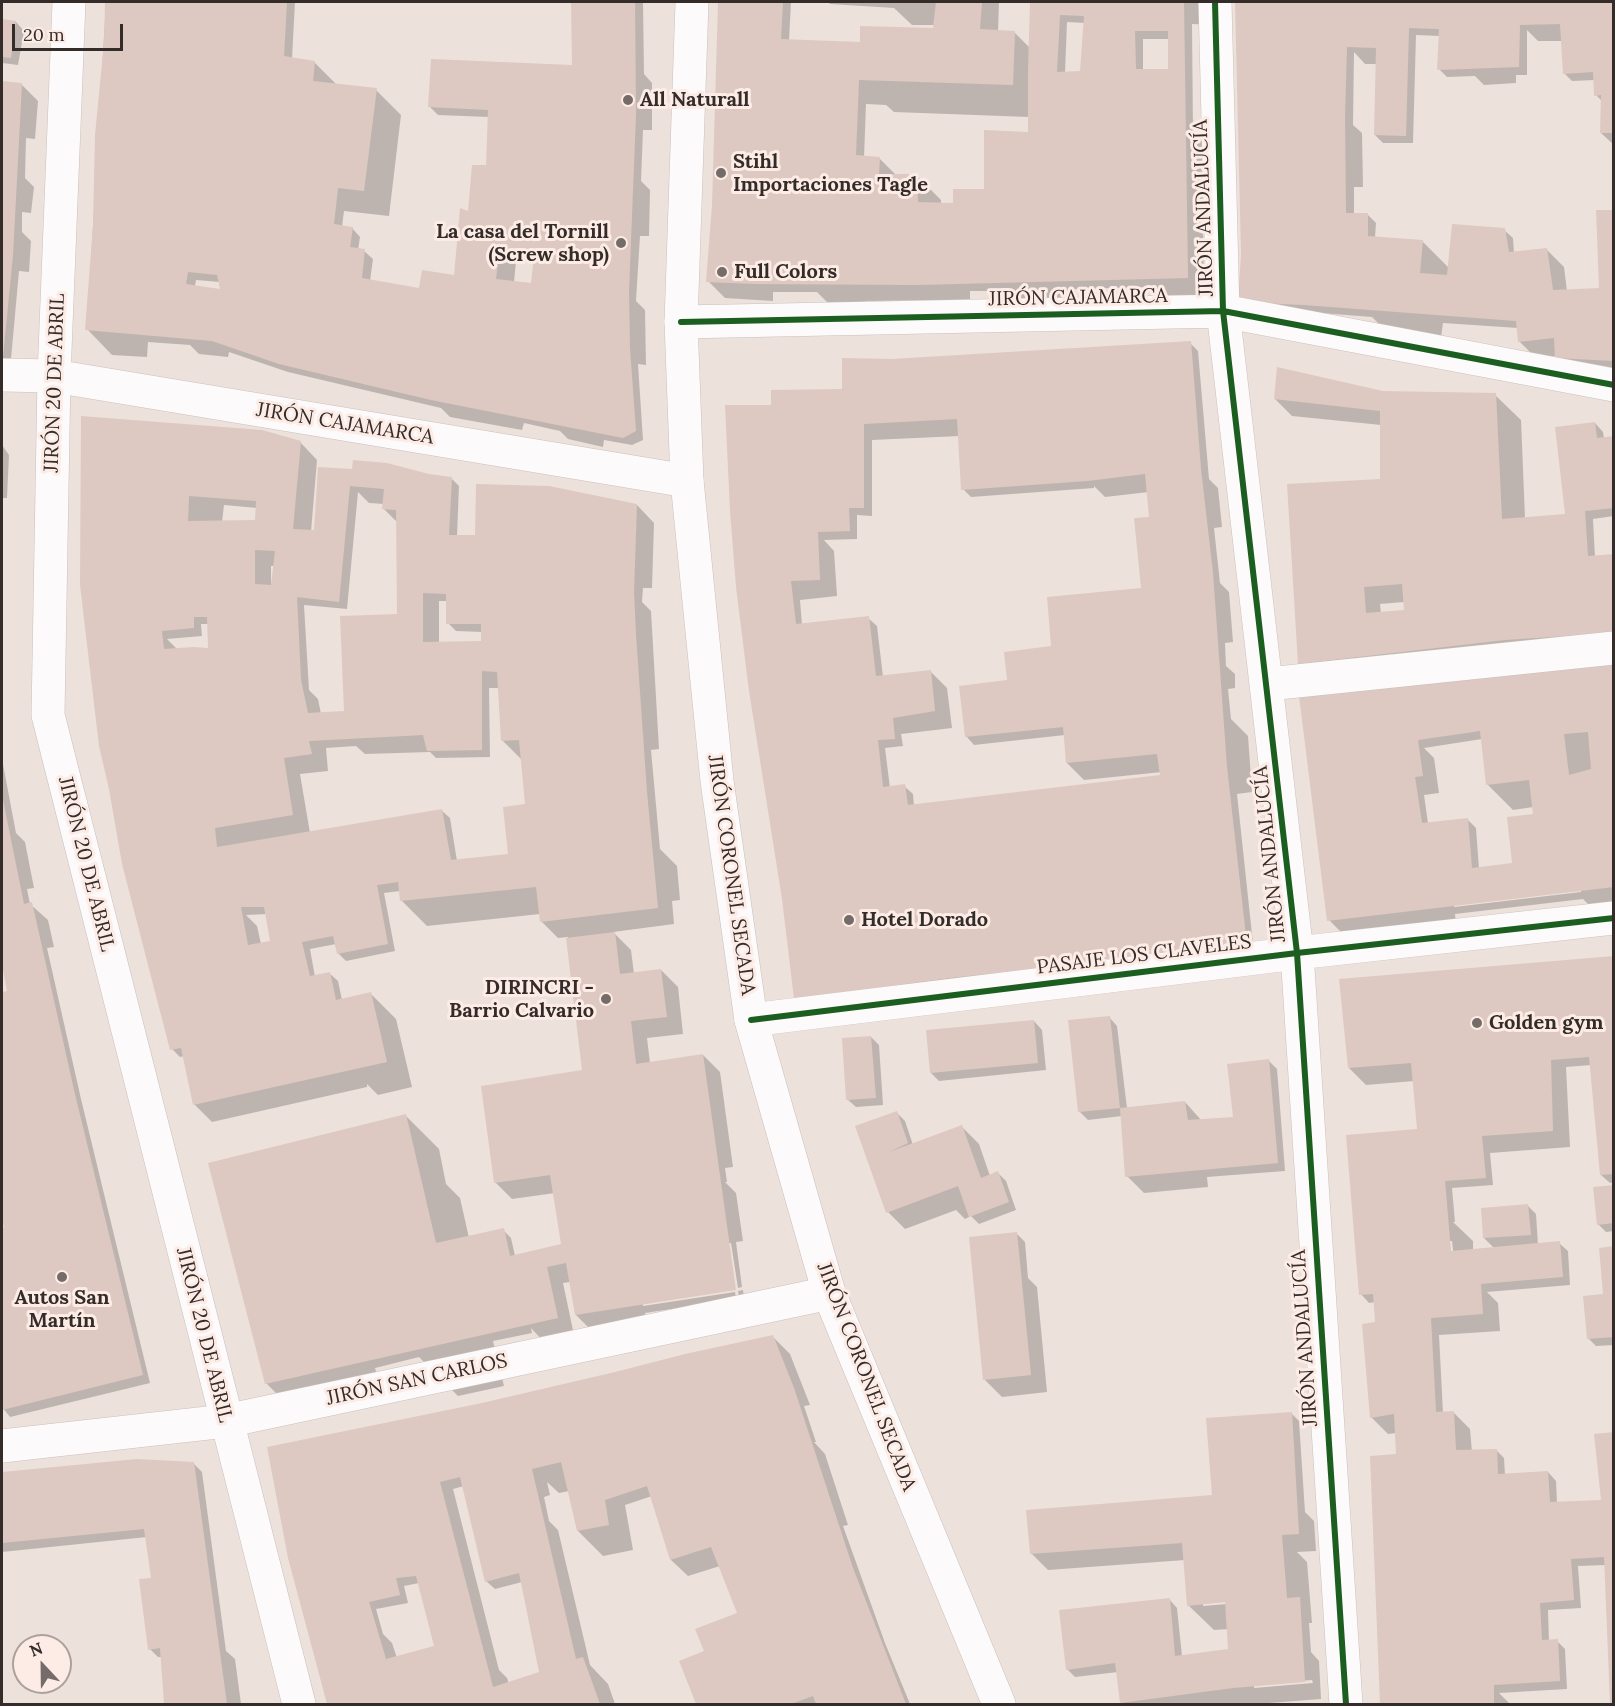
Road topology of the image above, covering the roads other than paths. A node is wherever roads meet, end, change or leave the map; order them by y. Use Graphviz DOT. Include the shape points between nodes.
graph roads {
  1 [pos="69,2"];
  2 [pos="692,2"];
  3 [pos="1215,2"];
  4 [pos="1224,311"];
  5 [pos="681,322"];
  6 [pos="2,375"];
  7 [pos="54,376"];
  8 [pos="1614,385"];
  9 [pos="687,481"];
  10 [pos="1614,648"];
  11 [pos="1268,684"];
  12 [pos="1614,918"];
  13 [pos="1297,953"];
  14 [pos="751,1020"];
  15 [pos="829,1293"];
  16 [pos="226,1421"];
  17 [pos="2,1446"];
  18 [pos="299,1704"];
  19 [pos="999,1704"];
  20 [pos="1346,1704"];
  1 -- 7 [label="street, JIRÓN 20 DE ABRIL"];
  2 -- 5 [label="street, JIRÓN CORONEL SECADA"];
  3 -- 4 [label="street, JIRÓN ANDALUCÍA"];
  4 -- 5 [label="street, JIRÓN CAJAMARCA"];
  4 -- 8 [label="street, JIRÓN CAJAMARCA"];
  4 -- 11 [label="street, JIRÓN ANDALUCÍA"];
  5 -- 9 [label="street, JIRÓN CORONEL SECADA"];
  6 -- 7 [label="street, JIRÓN CAJAMARCA"];
  7 -- 9 [label="street, JIRÓN CAJAMARCA"];
  7 -- 16 [label="street, JIRÓN 20 DE ABRIL" via="48,715"];
  9 -- 14 [label="street, JIRÓN CORONEL SECADA" via="717,781"];
  10 -- 11 [label="street"];
  11 -- 13 [label="street, JIRÓN ANDALUCÍA"];
  12 -- 13 [label="street, PASAJE LOS CLAVELES"];
  13 -- 14 [label="street, PASAJE LOS CLAVELES"];
  13 -- 20 [label="street, JIRÓN ANDALUCÍA"];
  14 -- 15 [label="street, JIRÓN CORONEL SECADA"];
  15 -- 16 [label="street, JIRÓN SAN CARLOS"];
  15 -- 19 [label="street, JIRÓN CORONEL SECADA"];
  16 -- 17 [label="street, JIRÓN SAN CARLOS"];
  16 -- 18 [label="street, JIRÓN 20 DE ABRIL"];
}
